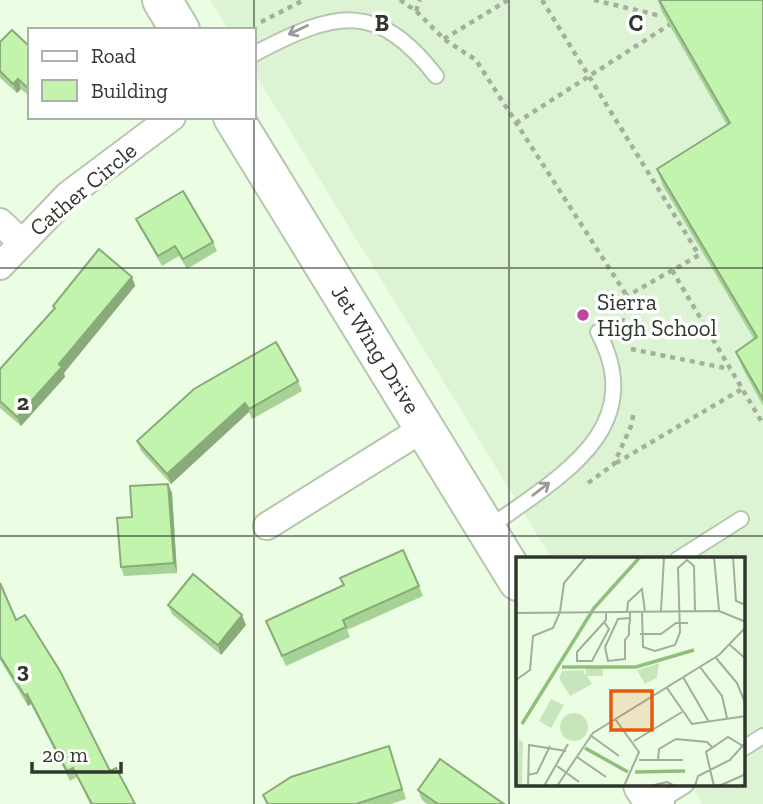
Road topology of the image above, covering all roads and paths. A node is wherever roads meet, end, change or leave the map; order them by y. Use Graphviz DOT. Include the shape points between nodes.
graph roads {
  1 [pos="162,0"];
  2 [pos="304,0"];
  3 [pos="400,0"];
  4 [pos="420,0"];
  5 [pos="508,0"];
  6 [pos="542,0"];
  7 [pos="594,0"];
  8 [pos="416,11"];
  9 [pos="661,16"];
  10 [pos="676,21"];
  11 [pos="260,23"];
  12 [pos="179,28"];
  13 [pos="443,38"];
  14 [pos="256,53"];
  15 [pos="436,76"];
  16 [pos="590,77"];
  17 [pos="169,119"];
  18 [pos="234,119"];
  19 [pos="516,123"];
  20 [pos="0,222"];
  21 [pos="21,242"];
  22 [pos="0,266"];
  23 [pos="672,270"];
  24 [pos="627,296"];
  25 [pos="598,332"];
  26 [pos="631,349"];
  27 [pos="633,361"];
  28 [pos="731,369"];
  29 [pos="742,389"];
  30 [pos="635,406"];
  31 [pos="763,424"];
  32 [pos="424,428"];
  33 [pos="614,464"];
  34 [pos="585,486"];
  35 [pos="741,519"];
  36 [pos="267,526"];
  37 [pos="486,529"];
  38 [pos="680,557"];
  39 [pos="516,578"];
  40 [pos="763,736"];
  41 [pos="746,747"];
  42 [pos="644,786"];
  43 [pos="684,786"];
  44 [pos="655,804"];
  1 -- 12 [label="main road"];
  2 -- 11 [label="path"];
  3 -- 8 [label="path"];
  4 -- 8 [label="path"];
  5 -- 13 [label="path"];
  6 -- 16 [label="path"];
  7 -- 9 [label="path"];
  8 -- 13 [label="path"];
  10 -- 16 [label="path"];
  13 -- 19 [label="path" via="476,60"];
  15 -- 14 [label="lane, one-way" via="420,52 389,24 356,15 318,21"];
  16 -- 19 [label="path"];
  16 -- 23 [label="path" via="699,255"];
  17 -- 21 [label="street, Cather Circle" via="68,195"];
  18 -- 32 [label="main road, Jet Wing Drive"];
  19 -- 24 [label="path"];
  20 -- 21 [label="street"];
  21 -- 22 [label="street, Cather Circle"];
  23 -- 24 [label="path"];
  23 -- 28 [label="path"];
  24 -- 26 [label="path" via="621,328"];
  37 -- 25 [label="lane, one-way" via="573,465 603,431 613,387 612,368"];
  26 -- 27 [label="path"];
  26 -- 28 [label="path"];
  28 -- 29 [label="path"];
  29 -- 31 [label="path"];
  29 -- 33 [label="path"];
  30 -- 33 [label="path"];
  32 -- 36 [label="street"];
  32 -- 37 [label="main road, Jet Wing Drive"];
  33 -- 34 [label="path"];
  35 -- 38 [label="lane"];
  37 -- 39 [label="main road, Jet Wing Drive"];
  40 -- 41 [label="lane"];
  42 -- 44 [label="main road"];
  43 -- 44 [label="lane"];
}
